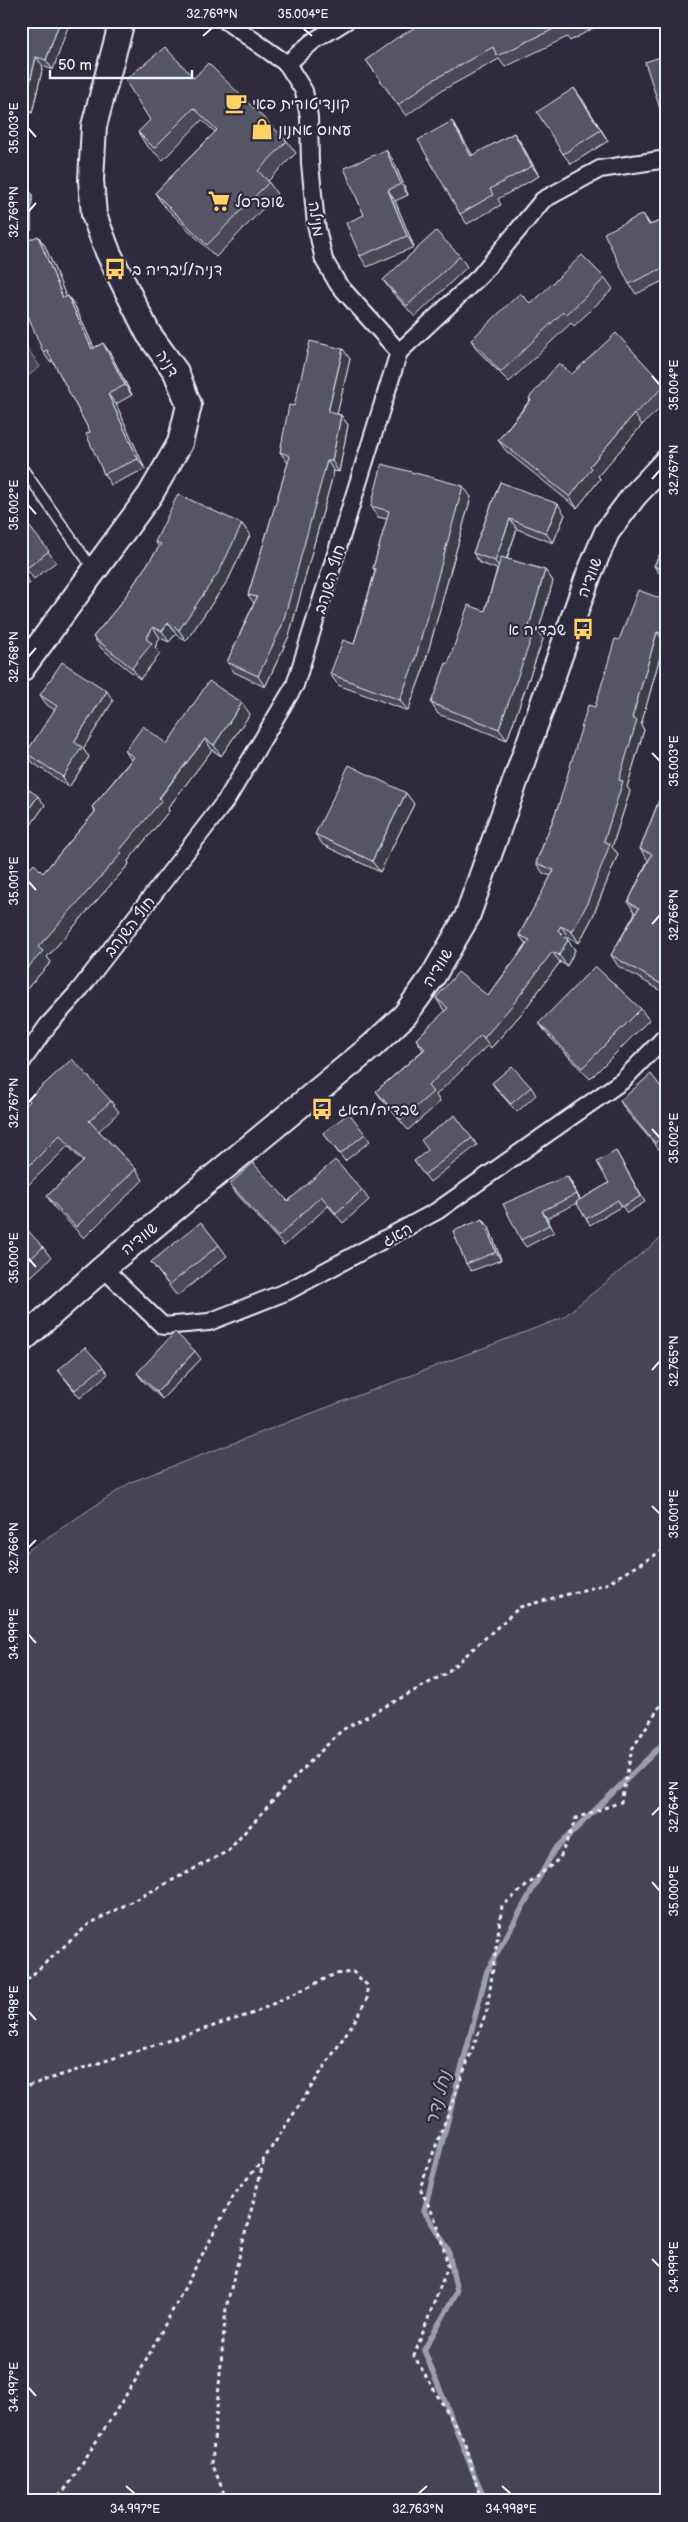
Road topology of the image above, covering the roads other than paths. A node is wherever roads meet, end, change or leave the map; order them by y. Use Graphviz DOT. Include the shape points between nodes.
graph roads {
  1 [pos="122,21"];
  2 [pos="226,21"];
  3 [pos="346,21"];
  4 [pos="287,64"];
  5 [pos="667,159"];
  6 [pos="399,352"];
  7 [pos="667,460"];
  8 [pos="21,466"];
  9 [pos="95,571"];
  10 [pos="21,670"];
  11 [pos="667,1035"];
  12 [pos="21,1063"];
  13 [pos="103,1268"];
  14 [pos="21,1341"];
  1 -- 9 [label="street, דניה" via="94,126 91,180 94,215 108,252 148,333 176,372 189,405 180,443 150,495"];
  2 -- 4 [label="street"];
  3 -- 4 [label="street" via="312,42"];
  4 -- 6 [label="street, מנילה" via="304,91 309,117 316,224 324,260 338,284"];
  5 -- 6 [label="street, חוף השנהב" via="600,169 543,200 480,276"];
  6 -- 12 [label="street, חוף השנהב" via="295,685 227,799"];
  7 -- 13 [label="street, שוודיה" via="607,532 589,574 467,917 433,976 405,1015 372,1046"];
  8 -- 9 [label="lane"];
  9 -- 10 [label="street, דניה"];
  11 -- 13 [label="street, האג" via="622,1081 437,1211 288,1291 209,1322 163,1326"];
  13 -- 14 [label="street, שוודיה"];
}
